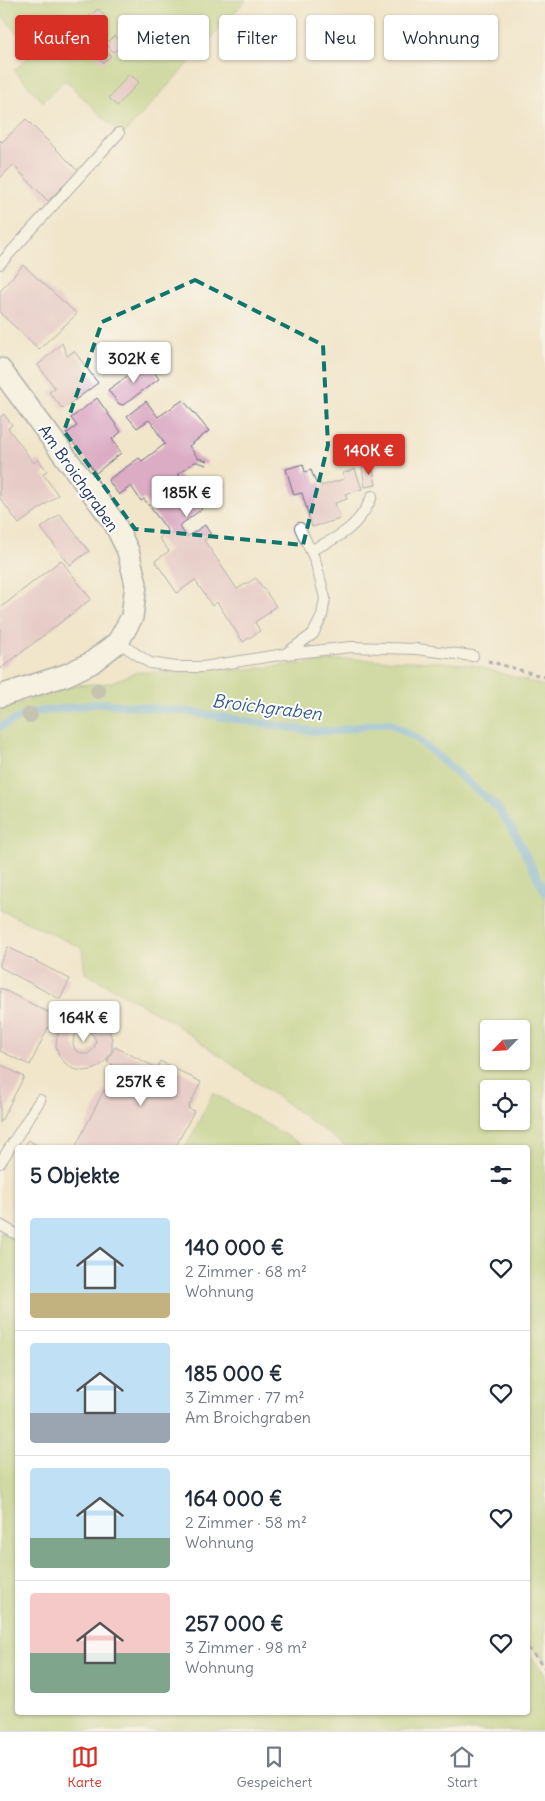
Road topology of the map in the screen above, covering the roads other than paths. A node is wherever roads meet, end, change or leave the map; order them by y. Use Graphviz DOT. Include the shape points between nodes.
graph roads {
  1 [pos="119,133"];
  2 [pos="0,264"];
  3 [pos="0,369"];
  4 [pos="372,496"];
  5 [pos="300,528"];
  6 [pos="311,550"];
  7 [pos="118,642"];
  8 [pos="285,654"];
  9 [pos="473,656"];
  10 [pos="0,696"];
  11 [pos="40,1100"];
  12 [pos="0,1162"];
  13 [pos="0,1225"];
  14 [pos="15,1233"];
  1 -- 2 [label="lane"];
  3 -- 7 [label="street, Am Broichgraben" via="114,522 128,552 136,584 132,617"];
  4 -- 6 [label="lane" via="357,522 341,535"];
  5 -- 6 [label="lane"];
  6 -- 8 [label="lane" via="325,598 322,616 312,634"];
  7 -- 8 [label="lane" via="150,663 176,667 203,667"];
  7 -- 10 [label="street, Am Broichgraben" via="91,663 66,675"];
  8 -- 9 [label="lane" via="351,647 416,649"];
  11 -- 12 [label="lane"];
  13 -- 14 [label="lane"];
}
